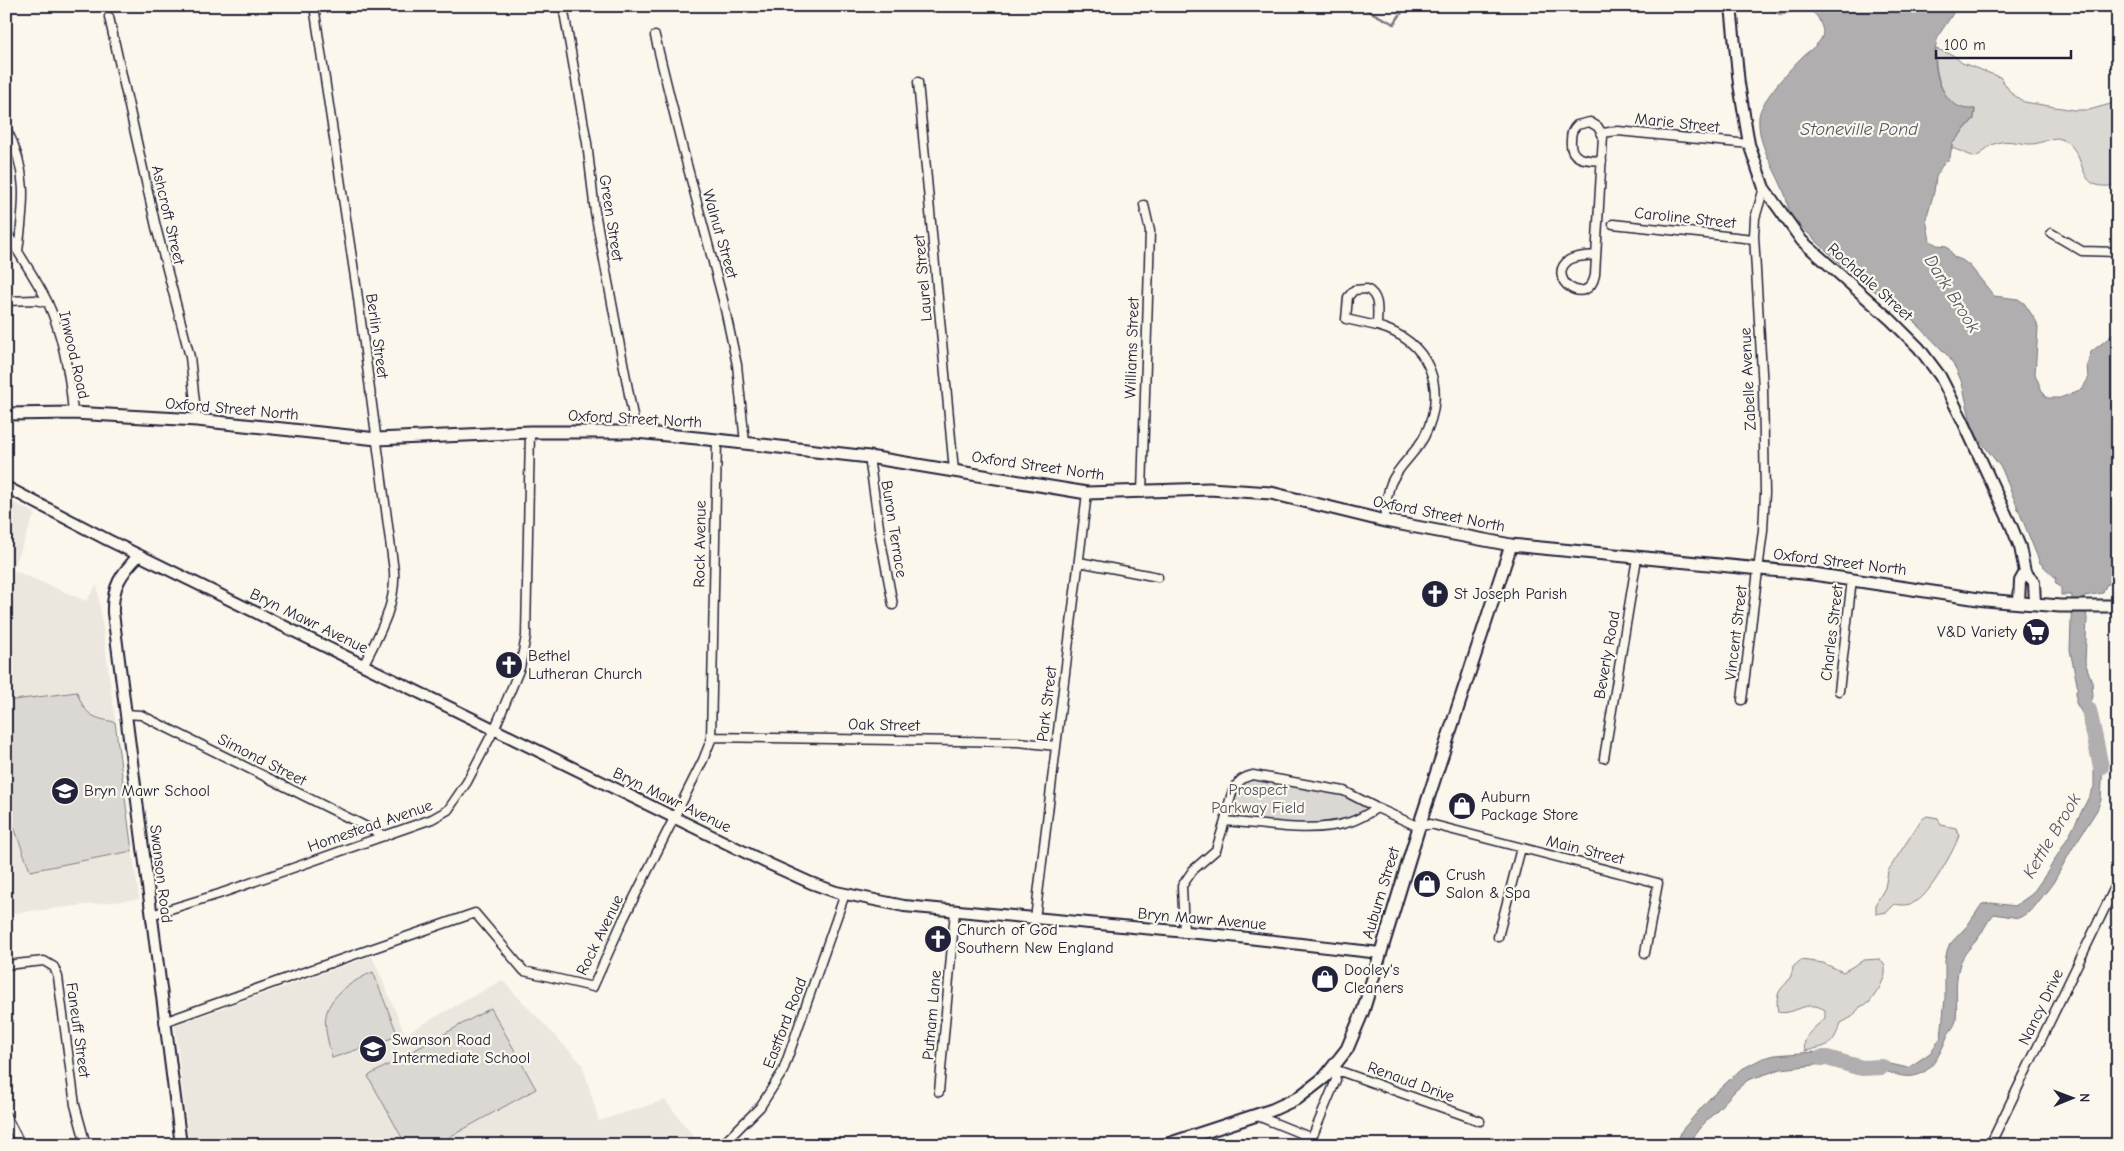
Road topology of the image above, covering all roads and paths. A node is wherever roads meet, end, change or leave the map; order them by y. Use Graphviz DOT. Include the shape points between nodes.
graph roads {
  1 [pos="314,6"];
  2 [pos="563,6"];
  3 [pos="1732,6"];
  4 [pos="109,17"];
  5 [pos="655,36"];
  6 [pos="918,82"];
  7 [pos="6,128"];
  8 [pos="1602,133"];
  9 [pos="1748,144"];
  10 [pos="1602,161"];
  11 [pos="1764,188"];
  12 [pos="1144,204"];
  13 [pos="1613,224"];
  14 [pos="6,231"];
  15 [pos="2050,233"];
  16 [pos="1754,239"];
  17 [pos="18,251"];
  18 [pos="2118,252"];
  19 [pos="1596,255"];
  20 [pos="6,301"];
  21 [pos="48,303"];
  22 [pos="1377,326"];
  23 [pos="73,413"];
  24 [pos="6,414"];
  25 [pos="197,420"];
  26 [pos="530,432"];
  27 [pos="636,432"];
  28 [pos="378,439"];
  29 [pos="717,440"];
  30 [pos="745,443"];
  31 [pos="869,457"];
  32 [pos="954,471"];
  33 [pos="6,488"];
  34 [pos="1087,493"];
  35 [pos="1142,493"];
  36 [pos="1385,520"];
  37 [pos="1512,545"];
  38 [pos="139,555"];
  39 [pos="1638,558"];
  40 [pos="1079,562"];
  41 [pos="1758,569"];
  42 [pos="2025,572"];
  43 [pos="1158,577"];
  44 [pos="1852,578"];
  45 [pos="2019,602"];
  46 [pos="2035,604"];
  47 [pos="893,605"];
  48 [pos="2118,606"];
  49 [pos="364,664"];
  50 [pos="1839,691"];
  51 [pos="1742,700"];
  52 [pos="125,714"];
  53 [pos="495,728"];
  54 [pos="711,737"];
  55 [pos="1056,746"];
  56 [pos="1604,758"];
  57 [pos="1378,808"];
  58 [pos="673,817"];
  59 [pos="1225,821"];
  60 [pos="1419,827"];
  61 [pos="385,836"];
  62 [pos="1521,848"];
  63 [pos="2118,881"];
  64 [pos="845,894"];
  65 [pos="956,911"];
  66 [pos="151,915"];
  67 [pos="1035,919"];
  68 [pos="1184,933"];
  69 [pos="1498,937"];
  70 [pos="1380,953"];
  71 [pos="1646,953"];
  72 [pos="6,965"];
  73 [pos="164,1022"];
  74 [pos="1334,1069"];
  75 [pos="939,1092"];
  76 [pos="1255,1115"];
  77 [pos="6,1116"];
  78 [pos="1480,1121"];
  79 [pos="1310,1142"];
  80 [pos="21,1145"];
  81 [pos="86,1145"];
  82 [pos="181,1145"];
  83 [pos="722,1145"];
  84 [pos="1166,1145"];
  85 [pos="1990,1145"];
  1 -- 28 [label="street, Berlin Street"];
  2 -- 27 [label="street, Green Street" via="587,143 595,212"];
  3 -- 9 [label="street, Rochdale Street"];
  4 -- 25 [label="street, Ashcroft Street" via="156,227 190,357"];
  5 -- 30 [label="street, Walnut Street" via="724,300 736,364"];
  6 -- 32 [label="street, Laurel Street"];
  7 -- 17 [label="street" via="17,152 24,185"];
  8 -- 9 [label="street, Marie Street" via="1618,131"];
  8 -- 10 [label="street"];
  8 -- 10 [label="street" via="1593,123 1580,123 1572,130 1570,146 1580,159"];
  9 -- 11 [label="street, Rochdale Street"];
  10 -- 19 [label="street"];
  11 -- 16 [label="street, Zabelle Avenue" via="1755,218"];
  11 -- 42 [label="street, Rochdale Street" via="1802,241 1907,336 1940,376 2011,525"];
  12 -- 35 [label="street, Williams Street" via="1150,230"];
  13 -- 16 [label="street, Caroline Street"];
  14 -- 17 [label="street, Inwood Road"];
  15 -- 18 [label="street" via="2082,251"];
  16 -- 41 [label="street, Zabelle Avenue" via="1765,493"];
  17 -- 21 [label="street, Inwood Road"];
  19 -- 19 [label="street" via="1591,285 1579,291 1569,287 1563,278 1565,264 1574,258"];
  20 -- 21 [label="street"];
  21 -- 23 [label="street, Inwood Road" via="71,386"];
  22 -- 22 [label="street" via="1375,296 1367,290 1354,290 1348,297 1346,319"];
  22 -- 36 [label="street" via="1403,336 1422,354 1429,365 1434,391 1432,416 1424,437 1390,485"];
  23 -- 24 [label="main road, Oxford Street North"];
  23 -- 25 [label="main road, Oxford Street North"];
  25 -- 28 [label="main road, Oxford Street North"];
  26 -- 27 [label="main road, Oxford Street North"];
  26 -- 28 [label="main road, Oxford Street North"];
  26 -- 53 [label="street, Homestead Avenue" via="525,647 520,668"];
  27 -- 29 [label="main road, Oxford Street North"];
  28 -- 49 [label="street, Berlin Street" via="394,585 390,611"];
  29 -- 30 [label="main road, Oxford Street North"];
  29 -- 54 [label="street, Rock Avenue"];
  30 -- 31 [label="main road, Oxford Street North"];
  31 -- 32 [label="main road, Oxford Street North"];
  31 -- 47 [label="street, Buron Terrace"];
  32 -- 34 [label="main road, Oxford Street North"];
  33 -- 38 [label="street, Bryn Mawr Avenue"];
  34 -- 35 [label="main road, Oxford Street North"];
  34 -- 40 [label="street, Park Street"];
  35 -- 36 [label="main road, Oxford Street North" via="1210,489 1271,494"];
  36 -- 37 [label="main road, Oxford Street North"];
  37 -- 39 [label="main road, Oxford Street North"];
  37 -- 60 [label="main road, Auburn Street"];
  38 -- 49 [label="street, Bryn Mawr Avenue"];
  38 -- 52 [label="street, Swanson Road" via="120,578 113,596"];
  39 -- 41 [label="main road, Oxford Street North"];
  39 -- 56 [label="street, Beverly Road"];
  40 -- 43 [label="street"];
  40 -- 55 [label="street, Park Street"];
  41 -- 44 [label="main road, Oxford Street North"];
  41 -- 51 [label="street, Vincent Street"];
  42 -- 45 [label="street, Rochdale Street" via="2020,581"];
  42 -- 46 [label="street, Rochdale Street" via="2034,582"];
  44 -- 45 [label="main road, Oxford Street North" via="1985,600"];
  44 -- 50 [label="street, Charles Street"];
  45 -- 46 [label="main road, Oxford Street North"];
  46 -- 48 [label="main road, Oxford Street North"];
  49 -- 53 [label="street, Bryn Mawr Avenue"];
  52 -- 61 [label="street, Simond Street" via="141,715"];
  52 -- 66 [label="street, Swanson Road"];
  53 -- 58 [label="street, Bryn Mawr Avenue"];
  53 -- 61 [label="street, Homestead Avenue" via="448,810 441,816"];
  54 -- 55 [label="street, Oak Street" via="1018,742"];
  54 -- 58 [label="street, Rock Avenue" via="703,760"];
  55 -- 67 [label="street, Park Street"];
  57 -- 59 [label="street" via="1352,822 1328,826"];
  57 -- 59 [label="street" via="1344,791 1253,775 1242,778 1235,785"];
  57 -- 60 [label="street"];
  58 -- 64 [label="street, Bryn Mawr Avenue" via="796,877"];
  58 -- 73 [label="street, Rock Avenue" via="593,987 524,972 475,913"];
  59 -- 68 [label="street" via="1216,850 1193,870 1182,886"];
  60 -- 62 [label="street, Main Street" via="1430,824"];
  60 -- 70 [label="main road, Auburn Street"];
  61 -- 66 [label="street, Homestead Avenue"];
  62 -- 69 [label="street"];
  62 -- 71 [label="street, Main Street" via="1658,882"];
  63 -- 85 [label="street, Nancy Drive"];
  64 -- 65 [label="street, Bryn Mawr Avenue" via="904,906"];
  64 -- 83 [label="street, Eastford Road" via="783,1070 760,1107"];
  65 -- 67 [label="street, Bryn Mawr Avenue"];
  65 -- 75 [label="street, Putnam Lane"];
  66 -- 73 [label="street, Swanson Road"];
  67 -- 68 [label="street, Bryn Mawr Avenue"];
  68 -- 70 [label="street, Bryn Mawr Avenue"];
  70 -- 74 [label="main road, Auburn Street" via="1356,1029"];
  72 -- 81 [label="street, Faneuff Street" via="44,961 54,968 58,977 75,1105"];
  73 -- 82 [label="street, Swanson Road"];
  74 -- 76 [label="main road, Auburn Street" via="1305,1093"];
  74 -- 78 [label="street, Renaud Drive"];
  74 -- 79 [label="street" via="1336,1080"];
  76 -- 79 [label="street"];
  76 -- 84 [label="main road, Auburn Street"];
  77 -- 80 [label="street"];
}
